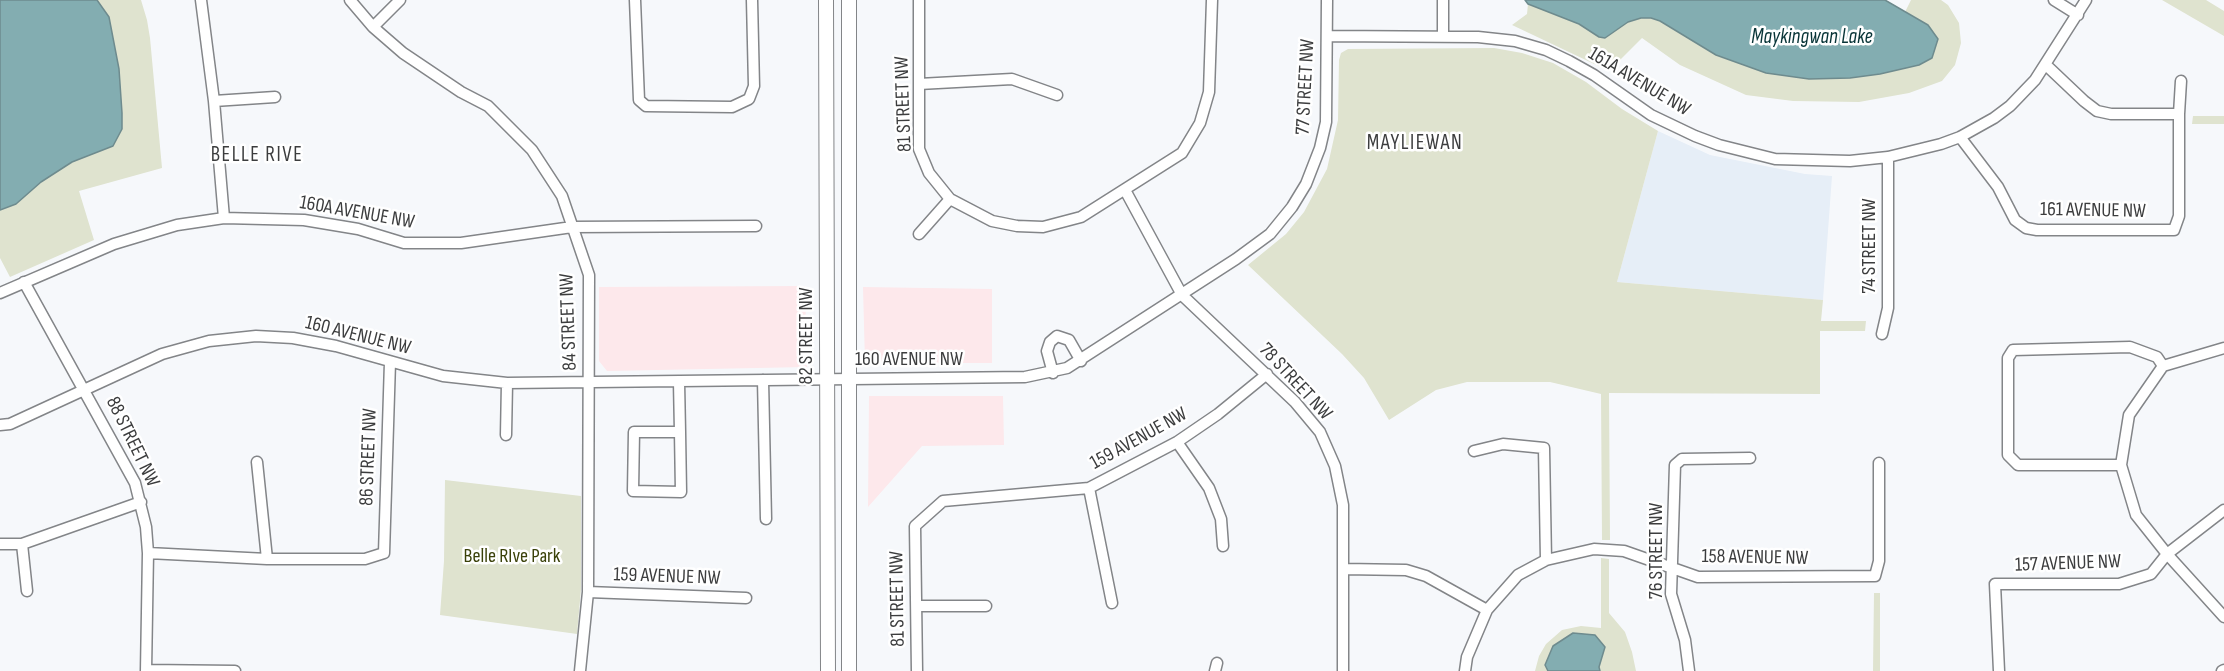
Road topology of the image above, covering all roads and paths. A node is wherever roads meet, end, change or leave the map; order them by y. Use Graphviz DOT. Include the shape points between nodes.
graph roads {
  1 [pos="201,0"];
  2 [pos="350,0"];
  3 [pos="400,0"];
  4 [pos="635,0"];
  5 [pos="752,0"];
  6 [pos="826,0"];
  7 [pos="849,0"];
  8 [pos="919,0"];
  9 [pos="1212,0"];
  10 [pos="1326,0"];
  11 [pos="1443,0"];
  12 [pos="2054,0"];
  13 [pos="2086,0"];
  14 [pos="2078,15"];
  15 [pos="373,27"];
  16 [pos="1327,36"];
  17 [pos="1443,37"];
  18 [pos="2046,65"];
  19 [pos="2181,81"];
  20 [pos="919,84"];
  21 [pos="1057,95"];
  22 [pos="275,97"];
  23 [pos="214,100"];
  24 [pos="2179,114"];
  25 [pos="1960,137"];
  26 [pos="1888,157"];
  27 [pos="1125,190"];
  28 [pos="950,199"];
  29 [pos="224,218"];
  30 [pos="756,226"];
  31 [pos="572,227"];
  32 [pos="919,234"];
  33 [pos="1270,234"];
  34 [pos="24,282"];
  35 [pos="0,292"];
  36 [pos="1182,295"];
  37 [pos="1881,334"];
  38 [pos="2224,348"];
  39 [pos="1081,361"];
  40 [pos="390,362"];
  41 [pos="2163,366"];
  42 [pos="1053,373"];
  43 [pos="1267,374"];
  44 [pos="850,378"];
  45 [pos="826,379"];
  46 [pos="763,380"];
  47 [pos="679,382"];
  48 [pos="507,383"];
  49 [pos="589,383"];
  50 [pos="85,389"];
  51 [pos="0,425"];
  52 [pos="680,432"];
  53 [pos="506,435"];
  54 [pos="1177,442"];
  55 [pos="1474,451"];
  56 [pos="1750,458"];
  57 [pos="257,462"];
  58 [pos="1880,463"];
  59 [pos="2121,465"];
  60 [pos="1089,488"];
  61 [pos="141,502"];
  62 [pos="2224,510"];
  63 [pos="766,519"];
  64 [pos="915,526"];
  65 [pos="0,544"];
  66 [pos="22,544"];
  67 [pos="1223,546"];
  68 [pos="148,553"];
  69 [pos="2167,554"];
  70 [pos="267,559"];
  71 [pos="1546,560"];
  72 [pos="1344,570"];
  73 [pos="1673,570"];
  74 [pos="27,591"];
  75 [pos="588,592"];
  76 [pos="746,598"];
  77 [pos="1112,603"];
  78 [pos="916,606"];
  79 [pos="986,606"];
  80 [pos="1487,610"];
  81 [pos="2224,617"];
  82 [pos="146,670"];
  83 [pos="235,671"];
  84 [pos="580,671"];
  85 [pos="828,671"];
  86 [pos="849,671"];
  87 [pos="917,671"];
  88 [pos="1343,671"];
  89 [pos="1465,671"];
  90 [pos="1689,671"];
  91 [pos="1999,671"];
  1 -- 23 [label="street"];
  2 -- 15 [label="street, 84 STREET NW"];
  3 -- 15 [label="street"];
  4 -- 5 [label="street" via="639,99 646,106 732,107 749,99 754,87"];
  6 -- 45 [label="main road, 82 STREET NW"];
  7 -- 44 [label="main road"];
  8 -- 20 [label="street, 81 STREET NW"];
  9 -- 27 [label="street" via="1209,92 1200,123 1182,153"];
  10 -- 16 [label="street, 77 STREET NW"];
  11 -- 17 [label="street"];
  12 -- 14 [label="street"];
  13 -- 14 [label="street, 161A AVENUE NW"];
  14 -- 18 [label="street, 161A AVENUE NW"];
  15 -- 31 [label="street, 84 STREET NW" via="404,54 488,106 532,150 562,196"];
  16 -- 17 [label="street, 161A AVENUE NW"];
  16 -- 33 [label="street, 77 STREET NW" via="1326,122 1320,148 1306,184"];
  17 -- 26 [label="street, 161A AVENUE NW" via="1496,38 1546,50 1594,75 1659,119 1744,152 1814,162"];
  18 -- 24 [label="street" via="2097,111"];
  18 -- 25 [label="street, 161A AVENUE NW" via="2010,106"];
  19 -- 24 [label="street"];
  20 -- 21 [label="street" via="1012,79"];
  20 -- 28 [label="street, 81 STREET NW" via="919,149 929,173"];
  22 -- 23 [label="street"];
  23 -- 29 [label="street"];
  24 -- 25 [label="street, 161 AVENUE NW" via="2179,216 2174,230 2026,228 2014,220 1998,187"];
  25 -- 26 [label="street, 161A AVENUE NW"];
  26 -- 37 [label="street, 74 STREET NW" via="1888,308"];
  27 -- 28 [label="street" via="1081,217 1043,227 992,221"];
  27 -- 36 [label="street, 78 STREET NW"];
  28 -- 32 [label="street"];
  29 -- 31 [label="street, 160A AVENUE NW" via="304,220 358,229 404,243 461,243"];
  29 -- 34 [label="street, 160A AVENUE NW" via="177,225 114,244"];
  30 -- 31 [label="street, 160A AVENUE NW"];
  31 -- 49 [label="street, 84 STREET NW" via="589,275"];
  33 -- 36 [label="street, 160 AVENUE NW"];
  34 -- 35 [label="street, 160A AVENUE NW"];
  34 -- 50 [label="street, 88 STREET NW"];
  36 -- 39 [label="street, 160 AVENUE NW"];
  36 -- 43 [label="street, 78 STREET NW"];
  38 -- 41 [label="street"];
  39 -- 42 [label="street, 160 AVENUE NW"];
  39 -- 42 [label="street" via="1069,340 1057,336 1047,351"];
  40 -- 48 [label="street, 160 AVENUE NW" via="443,376"];
  40 -- 50 [label="street, 160 AVENUE NW" via="336,346 256,336 209,341 162,354"];
  40 -- 70 [label="street, 86 STREET NW" via="384,553 365,559"];
  41 -- 59 [label="street" via="2129,415"];
  41 -- 59 [label="street" via="2157,357 2130,347 2013,350 2008,358 2008,454 2018,465"];
  42 -- 44 [label="street, 160 AVENUE NW" via="1025,377"];
  43 -- 54 [label="street, 159 AVENUE NW"];
  43 -- 72 [label="street, 78 STREET NW" via="1320,432 1335,466 1343,505"];
  44 -- 45 [label="street, 160 AVENUE NW"];
  44 -- 86 [label="main road"];
  45 -- 46 [label="street, 160 AVENUE NW"];
  45 -- 85 [label="main road, 82 STREET NW"];
  46 -- 47 [label="street, 160 AVENUE NW"];
  46 -- 63 [label="street"];
  47 -- 49 [label="street, 160 AVENUE NW"];
  47 -- 52 [label="street"];
  48 -- 49 [label="street, 160 AVENUE NW"];
  48 -- 53 [label="street"];
  49 -- 75 [label="street, 84 STREET NW"];
  50 -- 51 [label="street, 160 AVENUE NW"];
  50 -- 61 [label="street, 88 STREET NW"];
  52 -- 52 [label="street" via="681,492 633,491 634,432"];
  54 -- 60 [label="street, 159 AVENUE NW"];
  54 -- 67 [label="street" via="1209,488 1221,519"];
  55 -- 71 [label="street" via="1503,444 1544,448"];
  56 -- 73 [label="street, 76 STREET NW" via="1682,459 1675,465"];
  57 -- 70 [label="street"];
  58 -- 73 [label="street, 158 AVENUE NW" via="1879,561 1875,576 1698,577"];
  59 -- 69 [label="street" via="2136,515"];
  60 -- 64 [label="street, 159 AVENUE NW" via="943,501"];
  60 -- 77 [label="street"];
  61 -- 66 [label="street"];
  61 -- 68 [label="street, 88 STREET NW"];
  62 -- 69 [label="street, 157 AVENUE NW"];
  64 -- 78 [label="street, 81 STREET NW"];
  65 -- 66 [label="street"];
  66 -- 74 [label="street"];
  68 -- 70 [label="street"];
  68 -- 82 [label="street, 88 STREET NW"];
  69 -- 81 [label="street"];
  69 -- 91 [label="street, 157 AVENUE NW" via="2151,574 2119,584 1995,584"];
  71 -- 73 [label="street, 158 AVENUE NW" via="1594,549 1624,551"];
  71 -- 80 [label="street, 158 AVENUE NW" via="1518,575"];
  72 -- 80 [label="street" via="1407,570 1426,576"];
  72 -- 88 [label="street, 78 STREET NW"];
  73 -- 90 [label="street, 76 STREET NW" via="1671,594 1685,640"];
  75 -- 76 [label="street, 159 AVENUE NW"];
  75 -- 84 [label="street, 84 STREET NW"];
  78 -- 79 [label="street"];
  78 -- 87 [label="street, 81 STREET NW"];
  80 -- 89 [label="street"];
  82 -- 83 [label="street"];
}
